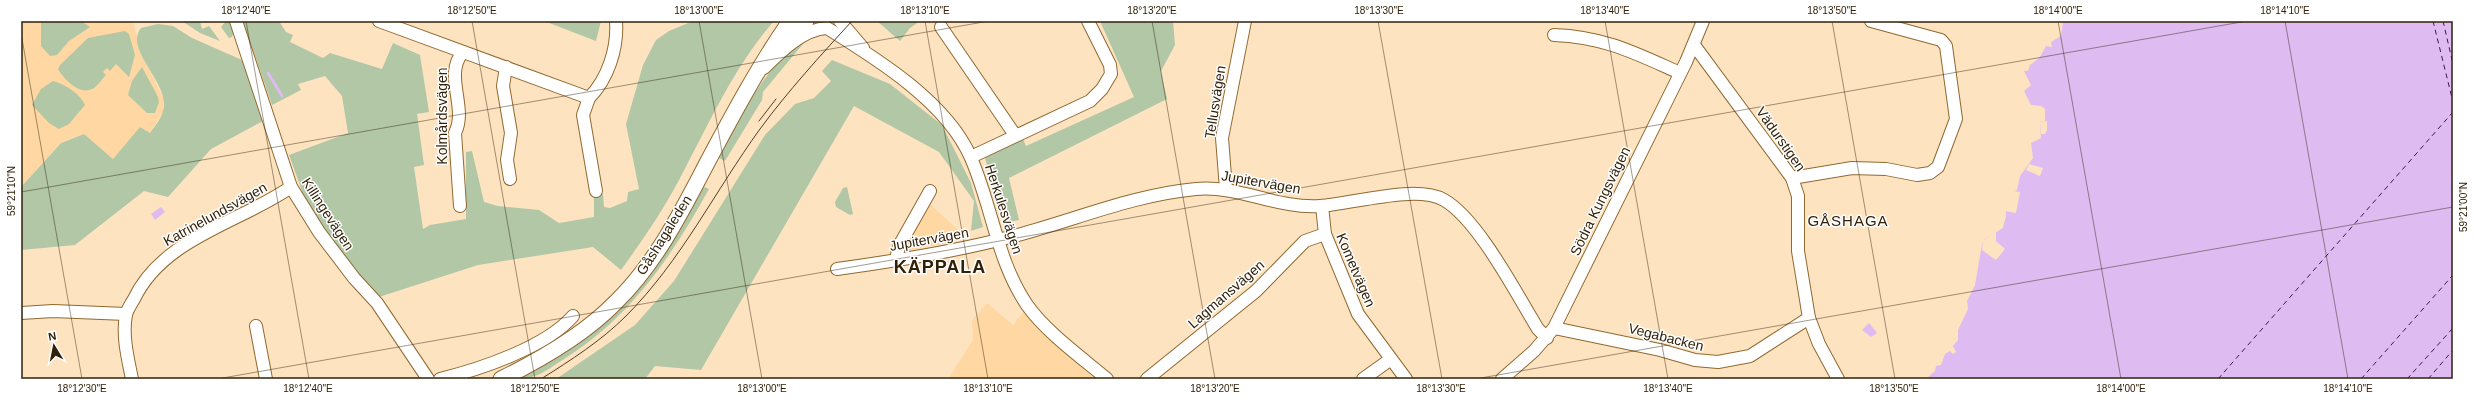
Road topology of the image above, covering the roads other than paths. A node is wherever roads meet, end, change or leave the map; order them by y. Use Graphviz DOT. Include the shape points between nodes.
graph roads {
  1 [pos="236,21"];
  2 [pos="379,21"];
  3 [pos="616,21"];
  4 [pos="790,21"];
  5 [pos="806,21"];
  6 [pos="840,21"];
  7 [pos="1088,21"];
  8 [pos="1245,21"];
  9 [pos="1702,21"];
  10 [pos="1871,21"];
  11 [pos="824,25"];
  12 [pos="941,27"];
  13 [pos="1554,35"];
  14 [pos="777,44"];
  15 [pos="1694,45"];
  16 [pos="463,52"];
  17 [pos="867,54"];
  18 [pos="506,67"];
  19 [pos="1680,73"];
  20 [pos="756,78"];
  21 [pos="589,98"];
  22 [pos="1015,135"];
  23 [pos="971,157"];
  24 [pos="1792,178"];
  25 [pos="510,179"];
  26 [pos="291,187"];
  27 [pos="1226,189"];
  28 [pos="930,190"];
  29 [pos="596,191"];
  30 [pos="460,206"];
  31 [pos="1322,206"];
  32 [pos="1325,234"];
  33 [pos="998,240"];
  34 [pos="896,260"];
  35 [pos="837,269"];
  36 [pos="21,314"];
  37 [pos="126,314"];
  38 [pos="574,316"];
  39 [pos="1809,318"];
  40 [pos="256,326"];
  41 [pos="1550,333"];
  42 [pos="1391,359"];
  43 [pos="132,379"];
  44 [pos="266,379"];
  45 [pos="428,379"];
  46 [pos="440,379"];
  47 [pos="501,379"];
  48 [pos="1107,379"];
  49 [pos="1147,379"];
  50 [pos="1363,379"];
  51 [pos="1406,379"];
  52 [pos="1502,379"];
  53 [pos="1838,379"];
  1 -- 26 [label="street, Killingevägen"];
  2 -- 16 [label="street, Kolmårdsvägen"];
  3 -- 21 [label="street" via="616,42 608,68"];
  4 -- 14 [label="main road, Gåshagaleden"];
  5 -- 14 [label="main road, Gåshagaleden"];
  6 -- 17 [label="street, Herkulesvägen"];
  7 -- 22 [label="street" via="1110,66 1111,74 1102,89 1090,101"];
  8 -- 27 [label="street, Tellusvägen" via="1222,138"];
  9 -- 15 [label="street, Södra Kungsvägen"];
  10 -- 24 [label="street" via="1941,40 1946,46 1956,119 1938,167 1930,173 1918,175 1886,169 1852,168"];
  11 -- 17 [label="street, Herkulesvägen"];
  11 -- 20 [label="street, Herkulesvägen" via="795,41"];
  12 -- 22 [label="street"];
  13 -- 19 [label="street" via="1583,36 1600,40"];
  14 -- 20 [label="main road, Gåshagaleden"];
  15 -- 19 [label="street, Södra Kungsvägen"];
  15 -- 24 [label="street, Vädurstigen"];
  16 -- 18 [label="street, Kolmårdsvägen"];
  16 -- 30 [label="street, Kolmårdsvägen" via="454,68 460,122 455,133"];
  17 -- 23 [label="street, Herkulesvägen" via="930,102 950,125"];
  18 -- 21 [label="street, Kolmårdsvägen"];
  18 -- 25 [label="street" via="503,86 511,133 507,160"];
  19 -- 41 [label="street, Södra Kungsvägen"];
  20 -- 47 [label="main road, Gåshagaleden" via="684,206 640,276 609,310 580,333 550,353"];
  21 -- 29 [label="street" via="583,115"];
  22 -- 23 [label="street"];
  23 -- 33 [label="street, Herkulesvägen"];
  24 -- 39 [label="street, Vädurstigen" via="1798,196 1798,251"];
  26 -- 37 [label="street, Katrinelundsvägen" via="243,216 191,242 160,263 143,282"];
  26 -- 45 [label="street, Killingevägen" via="319,232 377,303"];
  27 -- 31 [label="street, Jupitervägen" via="1286,204"];
  27 -- 33 [label="street, Jupitervägen" via="1156,194"];
  28 -- 34 [label="street" via="899,246"];
  31 -- 32 [label="street, Kometvägen"];
  31 -- 41 [label="street, Jupitervägen" via="1402,194 1421,194 1443,199 1462,215 1477,234 1538,329"];
  32 -- 42 [label="street, Kometvägen" via="1358,314"];
  32 -- 49 [label="street, Lagmansvägen" via="1306,241 1256,291"];
  33 -- 34 [label="street, Jupitervägen"];
  33 -- 48 [label="street, Herkulesvägen" via="1010,277 1028,306"];
  34 -- 35 [label="street, Jupitervägen"];
  36 -- 37 [label="street" via="53,311"];
  37 -- 43 [label="street, Katrinelundsvägen" via="126,344"];
  38 -- 46 [label="street" via="566,324 526,348 474,369"];
  39 -- 41 [label="street, Vegabacken" via="1750,356 1718,362 1695,360 1653,348"];
  39 -- 53 [label="street, Vädurstigen" via="1819,344"];
  40 -- 44 [label="street"];
  41 -- 52 [label="street, Södra Kungsvägen"];
  42 -- 50 [label="street"];
  42 -- 51 [label="street, Kometvägen"];
}
